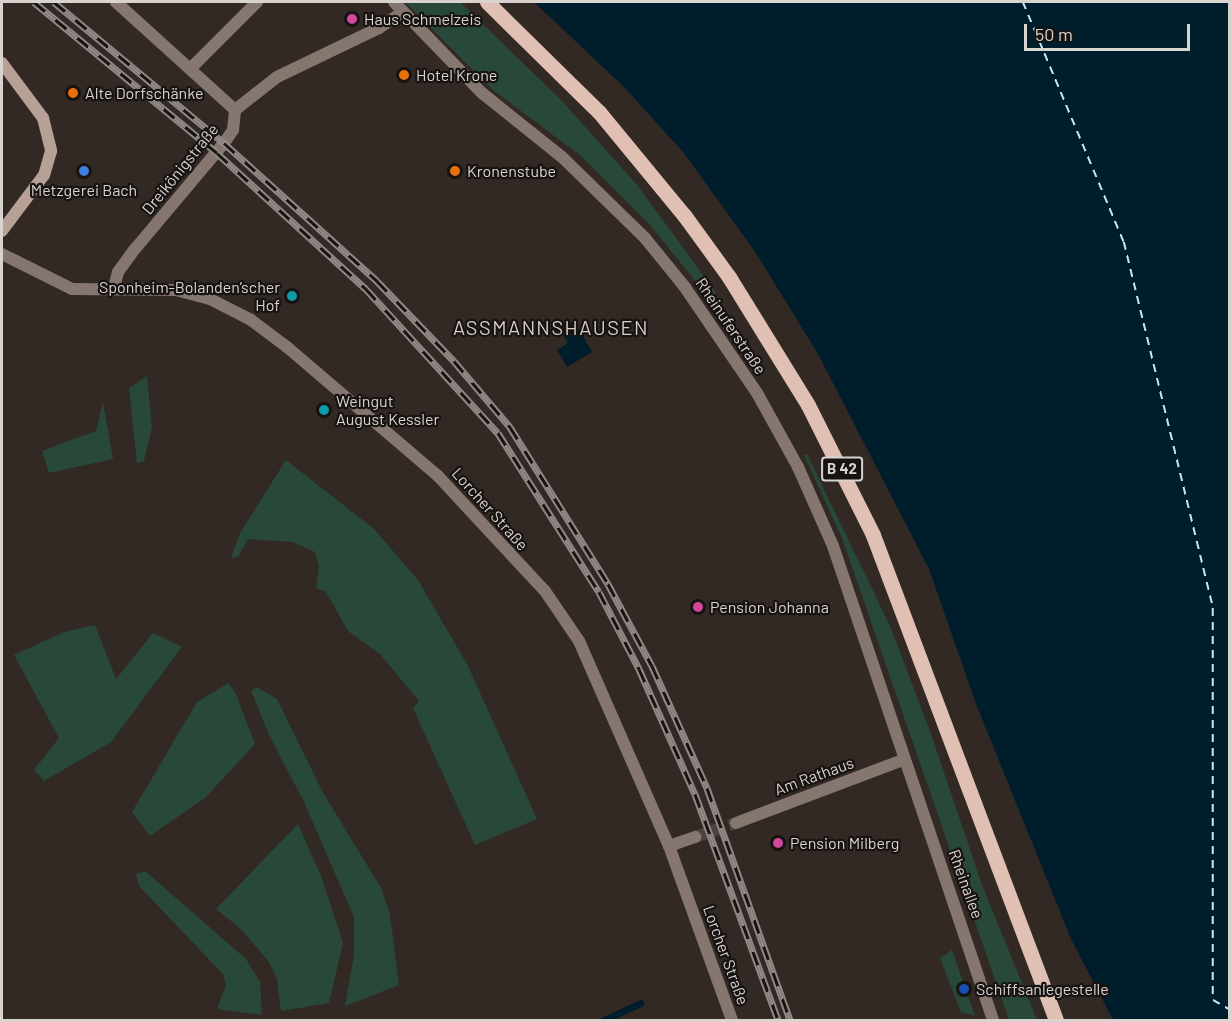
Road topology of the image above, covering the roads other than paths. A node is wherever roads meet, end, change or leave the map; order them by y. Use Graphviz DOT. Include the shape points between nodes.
graph roads {
  1 [pos="116,2"];
  2 [pos="257,2"];
  3 [pos="394,2"];
  4 [pos="487,2"];
  5 [pos="403,12"];
  6 [pos="2,63"];
  7 [pos="192,68"];
  8 [pos="235,110"];
  9 [pos="2,231"];
  10 [pos="2,254"];
  11 [pos="114,288"];
  12 [pos="903,760"];
  13 [pos="736,823"];
  14 [pos="695,837"];
  15 [pos="669,846"];
  16 [pos="732,1020"];
  17 [pos="993,1020"];
  18 [pos="1056,1020"];
  1 -- 7 [label="street"];
  2 -- 7 [label="street"];
  3 -- 5 [label="street, Rheinuferstraße"];
  4 -- 18 [label="main road, B 42" via="592,105 684,215 765,332 808,405 873,535"];
  5 -- 8 [label="street" via="379,28 277,77"];
  5 -- 12 [label="street, Rheinuferstraße" via="482,93 562,157 645,238 684,286 750,383 817,505"];
  6 -- 9 [label="main road" via="43,118 51,151 44,175"];
  7 -- 8 [label="street"];
  8 -- 11 [label="street, Dreikönigstraße" via="233,130 118,272"];
  10 -- 11 [label="street, Lorcher Straße" via="64,287"];
  11 -- 15 [label="street, Lorcher Straße" via="176,290 210,299 251,320 438,476 561,611 594,670"];
  12 -- 13 [label="street, Am Rathaus"];
  12 -- 17 [label="street, Rheinallee" via="968,937"];
  14 -- 15 [label="street"];
  15 -- 16 [label="street, Lorcher Straße"];
}
